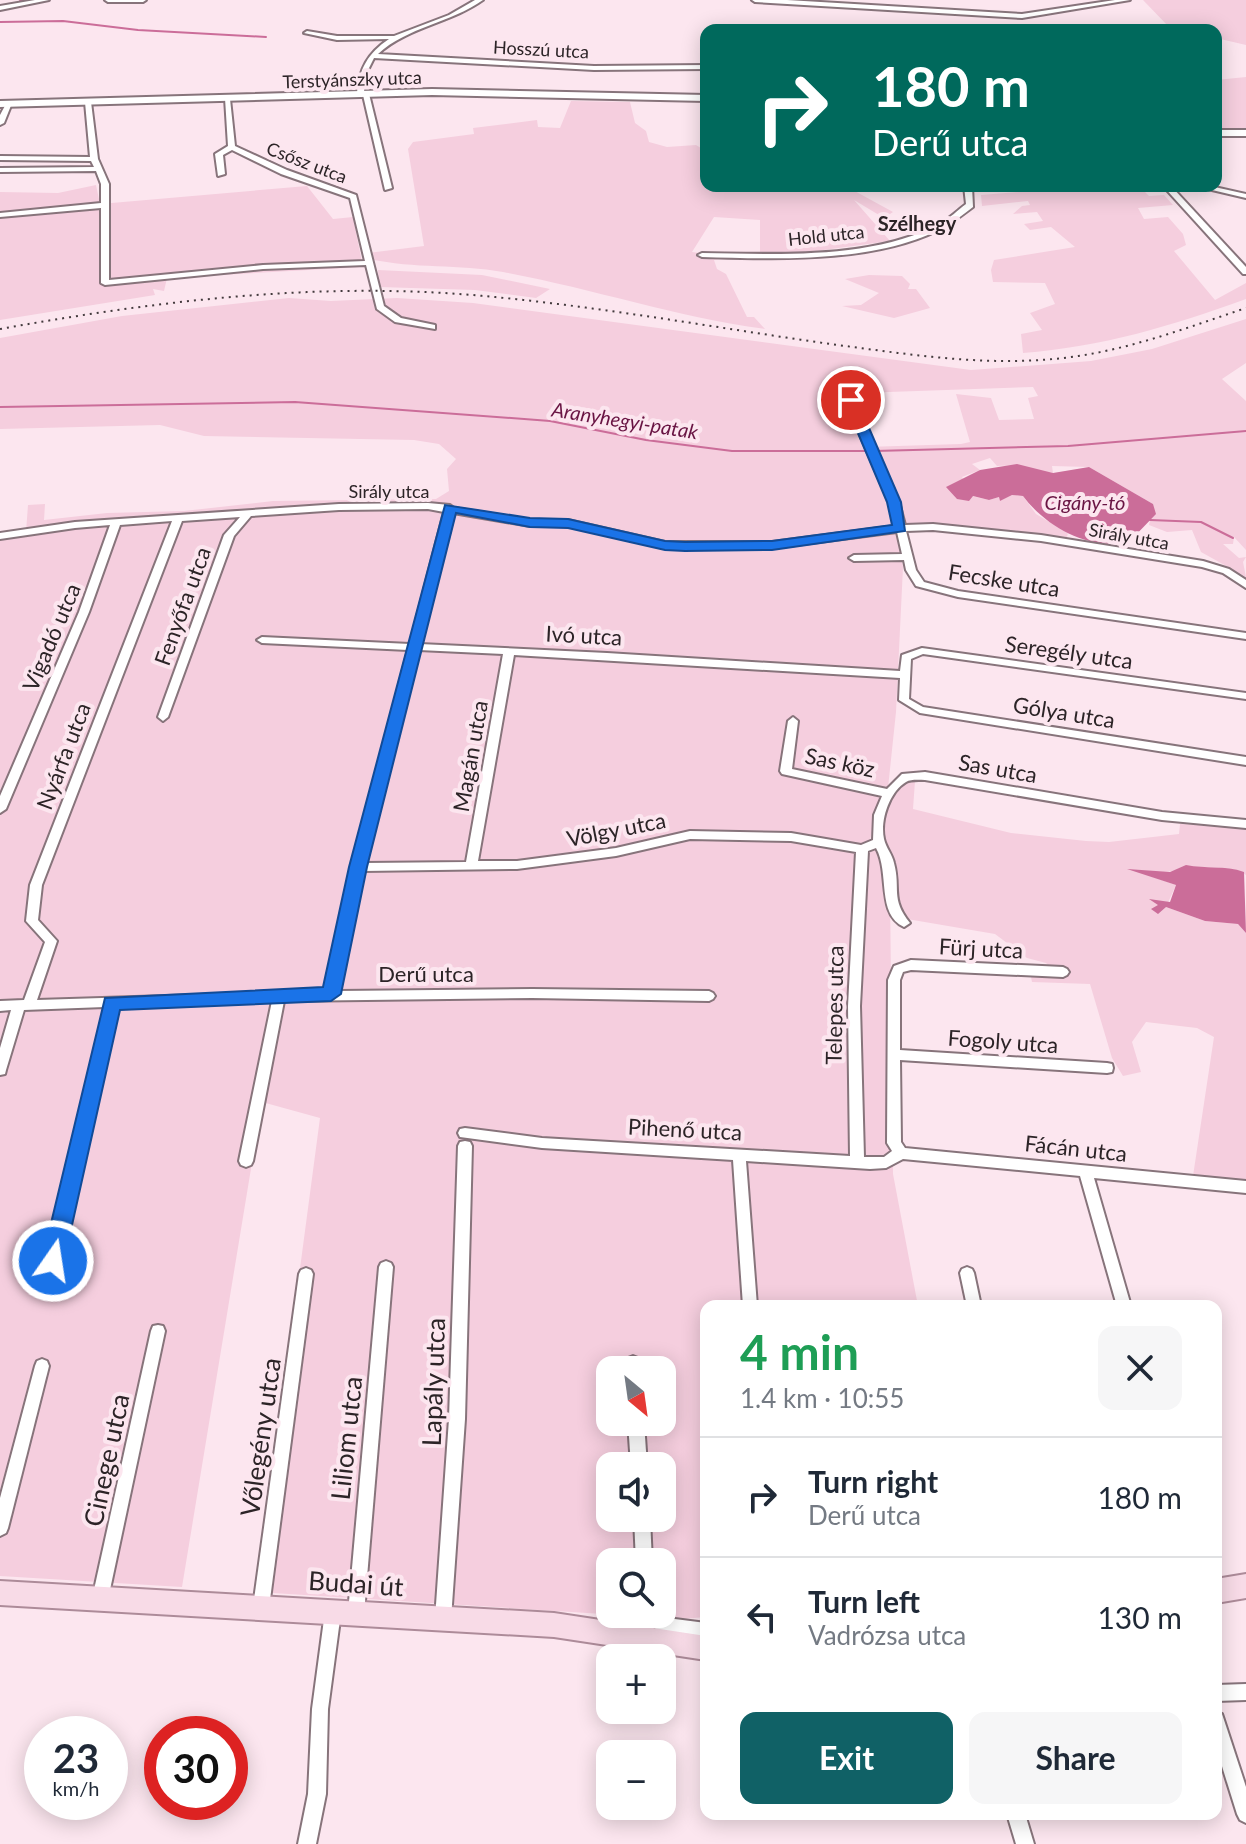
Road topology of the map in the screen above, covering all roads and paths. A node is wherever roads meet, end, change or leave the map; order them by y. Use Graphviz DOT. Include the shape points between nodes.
graph roads {
  1 [pos="46,0"];
  2 [pos="108,0"];
  3 [pos="143,0"];
  4 [pos="480,0"];
  5 [pos="755,0"];
  6 [pos="1127,0"];
  7 [pos="13,2"];
  8 [pos="916,4"];
  9 [pos="0,8"];
  10 [pos="1022,16"];
  11 [pos="1025,24"];
  12 [pos="307,33"];
  13 [pos="391,37"];
  14 [pos="374,56"];
  15 [pos="700,67"];
  16 [pos="363,94"];
  17 [pos="700,98"];
  18 [pos="227,99"];
  19 [pos="88,102"];
  20 [pos="5,104"];
  21 [pos="0,123"];
  22 [pos="1222,133"];
  23 [pos="1246,133"];
  24 [pos="232,147"];
  25 [pos="0,158"];
  26 [pos="94,159"];
  27 [pos="97,169"];
  28 [pos="0,171"];
  29 [pos="11,174"];
  30 [pos="221,174"];
  31 [pos="388,188"];
  32 [pos="1222,191"];
  33 [pos="969,192"];
  34 [pos="1173,192"];
  35 [pos="1246,196"];
  36 [pos="105,205"];
  37 [pos="0,215"];
  38 [pos="702,255"];
  39 [pos="369,263"];
  40 [pos="1246,272"];
  41 [pos="432,327"];
  42 [pos="864,394"];
  43 [pos="450,508"];
  44 [pos="248,513"];
  45 [pos="178,518"];
  46 [pos="116,523"];
  47 [pos="900,528"];
  48 [pos="0,536"];
  49 [pos="907,557"];
  50 [pos="854,558"];
  51 [pos="1246,585"];
  52 [pos="1246,636"];
  53 [pos="262,640"];
  54 [pos="415,647"];
  55 [pos="509,652"];
  56 [pos="903,675"];
  57 [pos="1246,696"];
  58 [pos="163,717"];
  59 [pos="793,721"];
  60 [pos="1246,761"];
  61 [pos="888,793"];
  62 [pos="0,809"];
  63 [pos="1246,824"];
  64 [pos="879,842"];
  65 [pos="862,849"];
  66 [pos="471,866"];
  67 [pos="358,867"];
  68 [pos="904,923"];
  69 [pos="1063,972"];
  70 [pos="331,994"];
  71 [pos="709,996"];
  72 [pos="279,997"];
  73 [pos="112,1003"];
  74 [pos="24,1005"];
  75 [pos="0,1006"];
  76 [pos="896,1055"];
  77 [pos="1107,1068"];
  78 [pos="0,1070"];
  79 [pos="465,1140"];
  80 [pos="901,1153"];
  81 [pos="739,1154"];
  82 [pos="246,1161"];
  83 [pos="857,1162"];
  84 [pos="1085,1171"];
  85 [pos="1246,1187"];
  86 [pos="53,1261"];
  87 [pos="386,1267"];
  88 [pos="967,1273"];
  89 [pos="306,1274"];
  90 [pos="750,1300"];
  91 [pos="973,1300"];
  92 [pos="1122,1300"];
  93 [pos="158,1331"];
  94 [pos="42,1366"];
  95 [pos="0,1528"];
  96 [pos="1246,1586"];
  97 [pos="1222,1590"];
  98 [pos="0,1593"];
  99 [pos="100,1599"];
  100 [pos="261,1607"];
  101 [pos="344,1612"];
  102 [pos="443,1619"];
  103 [pos="676,1627"];
  104 [pos="700,1630"];
  105 [pos="700,1647"];
  106 [pos="1246,1692"];
  107 [pos="1222,1693"];
  108 [pos="1222,1739"];
  109 [pos="1246,1814"];
  110 [pos="1018,1820"];
  111 [pos="307,1844"];
  112 [pos="1025,1844"];
  1 -- 7 [label="street"];
  2 -- 3 [label="street"];
  4 -- 13 [label="street"];
  5 -- 8 [label="street"];
  6 -- 10 [label="street"];
  7 -- 9 [label="street"];
  8 -- 10 [label="street"];
  10 -- 11 [label="street"];
  12 -- 13 [label="street"];
  13 -- 14 [label="street"];
  14 -- 15 [label="street, Hosszú utca" via="594,68"];
  14 -- 16 [label="street" via="364,72"];
  16 -- 17 [label="main road, Terstyánszky utca"];
  16 -- 18 [label="main road, Terstyánszky utca"];
  16 -- 31 [label="street"];
  18 -- 19 [label="main road, Terstyánszky utca"];
  18 -- 24 [label="street"];
  19 -- 20 [label="main road, Terstyánszky utca"];
  19 -- 26 [label="street"];
  20 -- 21 [label="street"];
  22 -- 23 [label="main road"];
  24 -- 30 [label="street" via="219,154"];
  24 -- 39 [label="street, Csősz utca" via="353,197"];
  25 -- 26 [label="street"];
  26 -- 27 [label="street"];
  27 -- 28 [label="street"];
  27 -- 36 [label="street" via="105,184"];
  28 -- 29 [label="street"];
  32 -- 35 [label="street"];
  33 -- 38 [label="street, Hold utca" via="970,205 960,215 891,244 779,256"];
  34 -- 40 [label="street"];
  36 -- 37 [label="street"];
  36 -- 39 [label="street" via="105,283 263,267"];
  39 -- 41 [label="street" via="383,311"];
  42 -- 47 [label="street, Fecske utca" via="851,405 894,502"];
  43 -- 44 [label="street, Sirály utca" via="383,505"];
  43 -- 47 [label="street, Sirály utca" via="530,523 568,523 665,545 772,545"];
  43 -- 54 [label="street"];
  44 -- 45 [label="street, Sirály utca"];
  44 -- 58 [label="street, Fenyőfa utca" via="229,535"];
  45 -- 46 [label="street, Sirály utca"];
  45 -- 74 [label="street, Nyárfa utca" via="36,885 32,921 51,941"];
  46 -- 48 [label="street, Sirály utca"];
  46 -- 62 [label="street, Vigadó utca"];
  47 -- 49 [label="street, Fecske utca"];
  47 -- 51 [label="street, Sirály utca" via="958,528 1124,550 1217,567"];
  49 -- 50 [label="street"];
  49 -- 52 [label="street, Fecske utca" via="917,581 933,589"];
  53 -- 54 [label="street, Ivó utca"];
  54 -- 55 [label="street, Ivó utca"];
  54 -- 67 [label="street"];
  55 -- 56 [label="street, Ivó utca"];
  55 -- 66 [label="street, Magán utca"];
  56 -- 57 [label="street, Seregély utca" via="906,657 922,651"];
  56 -- 60 [label="street, Gólya utca" via="904,700 920,710"];
  59 -- 61 [label="street, Sas köz" via="786,771"];
  61 -- 63 [label="street, Sas utca" via="906,777 925,776 1162,816"];
  61 -- 64 [label="street"];
  64 -- 65 [label="street"];
  64 -- 68 [label="street" via="889,860 894,913"];
  65 -- 66 [label="street, Völgy utca" via="791,837 690,835 583,857"];
  65 -- 83 [label="street, Telepes utca" via="854,1006"];
  66 -- 67 [label="street, Völgy utca"];
  67 -- 70 [label="street"];
  69 -- 76 [label="street, Fürj utca" via="911,965 898,969"];
  70 -- 71 [label="street, Derű utca" via="564,991"];
  70 -- 72 [label="street, Derű utca"];
  72 -- 73 [label="street, Derű utca"];
  72 -- 82 [label="street"];
  73 -- 74 [label="street, Derű utca"];
  73 -- 86 [label="street"];
  74 -- 75 [label="street, Derű utca"];
  74 -- 78 [label="street"];
  76 -- 77 [label="street, Fogoly utca"];
  76 -- 80 [label="street" via="894,1143"];
  79 -- 81 [label="street, Pihenő utca"];
  79 -- 102 [label="street, Lapály utca" via="457,1419"];
  80 -- 83 [label="street, Pihenő utca" via="886,1162"];
  80 -- 84 [label="street, Fácán utca"];
  81 -- 83 [label="street, Pihenő utca"];
  81 -- 90 [label="street"];
  84 -- 85 [label="street, Fácán utca"];
  84 -- 92 [label="street"];
  87 -- 101 [label="street, Liliom utca"];
  88 -- 91 [label="street"];
  89 -- 100 [label="street, Vőlegény utca"];
  93 -- 99 [label="street, Cinege utca"];
  94 -- 95 [label="street"];
  96 -- 97 [label="main road"];
  98 -- 99 [label="main road, Budai út"];
  99 -- 100 [label="main road, Budai út"];
  100 -- 101 [label="main road, Budai út"];
  101 -- 102 [label="main road, Budai út"];
  101 -- 111 [label="street, Liliom utca" via="320,1709 317,1794"];
  102 -- 105 [label="main road, Budai út" via="554,1625"];
  103 -- 104 [label="street"];
  106 -- 107 [label="street"];
  108 -- 109 [label="street"];
  110 -- 112 [label="street"];
}
